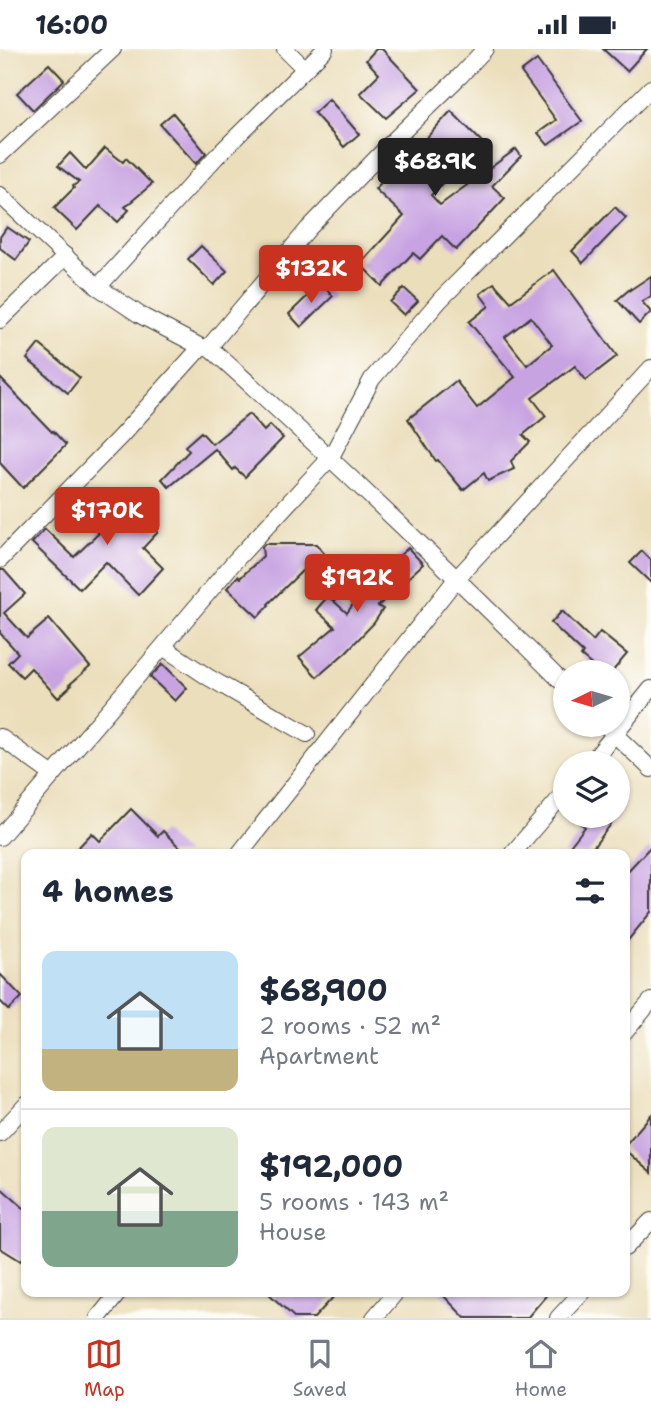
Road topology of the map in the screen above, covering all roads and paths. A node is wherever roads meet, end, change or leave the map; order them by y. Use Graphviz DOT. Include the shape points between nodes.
graph roads {
  1 [pos="113,49"];
  2 [pos="285,49"];
  3 [pos="325,49"];
  4 [pos="485,49"];
  5 [pos="305,69"];
  6 [pos="651,87"];
  7 [pos="0,155"];
  8 [pos="0,195"];
  9 [pos="66,256"];
  10 [pos="98,287"];
  11 [pos="0,320"];
  12 [pos="205,347"];
  13 [pos="651,368"];
  14 [pos="331,457"];
  15 [pos="0,560"];
  16 [pos="457,578"];
  17 [pos="163,647"];
  18 [pos="553,673"];
  19 [pos="651,689"];
  20 [pos="630,709"];
  21 [pos="307,734"];
  22 [pos="0,737"];
  23 [pos="618,737"];
  24 [pos="651,769"];
  25 [pos="53,775"];
  26 [pos="553,806"];
  27 [pos="0,837"];
  28 [pos="243,849"];
  29 [pos="516,849"];
  30 [pos="651,1001"];
  31 [pos="630,1027"];
  32 [pos="21,1110"];
  33 [pos="0,1133"];
  34 [pos="651,1221"];
  35 [pos="630,1243"];
  36 [pos="115,1297"];
  37 [pos="392,1297"];
  38 [pos="577,1297"];
  39 [pos="98,1318"];
  40 [pos="374,1318"];
  41 [pos="558,1318"];
  1 -- 7 [label="street"];
  2 -- 5 [label="street"];
  3 -- 5 [label="street"];
  4 -- 12 [label="street" via="308,229"];
  5 -- 10 [label="street" via="216,157"];
  6 -- 14 [label="street" via="432,310 372,379"];
  8 -- 9 [label="street"];
  9 -- 10 [label="street"];
  9 -- 11 [label="street"];
  10 -- 12 [label="street"];
  12 -- 14 [label="street"];
  12 -- 15 [label="street"];
  13 -- 16 [label="street"];
  14 -- 16 [label="street"];
  14 -- 17 [label="street"];
  16 -- 18 [label="street"];
  16 -- 28 [label="street"];
  17 -- 21 [label="street"];
  17 -- 25 [label="street"];
  19 -- 20 [label="street"];
  22 -- 25 [label="street"];
  23 -- 24 [label="street"];
  25 -- 27 [label="street"];
  26 -- 29 [label="street"];
  30 -- 31 [label="street"];
  32 -- 33 [label="street"];
  34 -- 35 [label="street"];
  36 -- 39 [label="street"];
  37 -- 40 [label="street"];
  38 -- 41 [label="street"];
}
